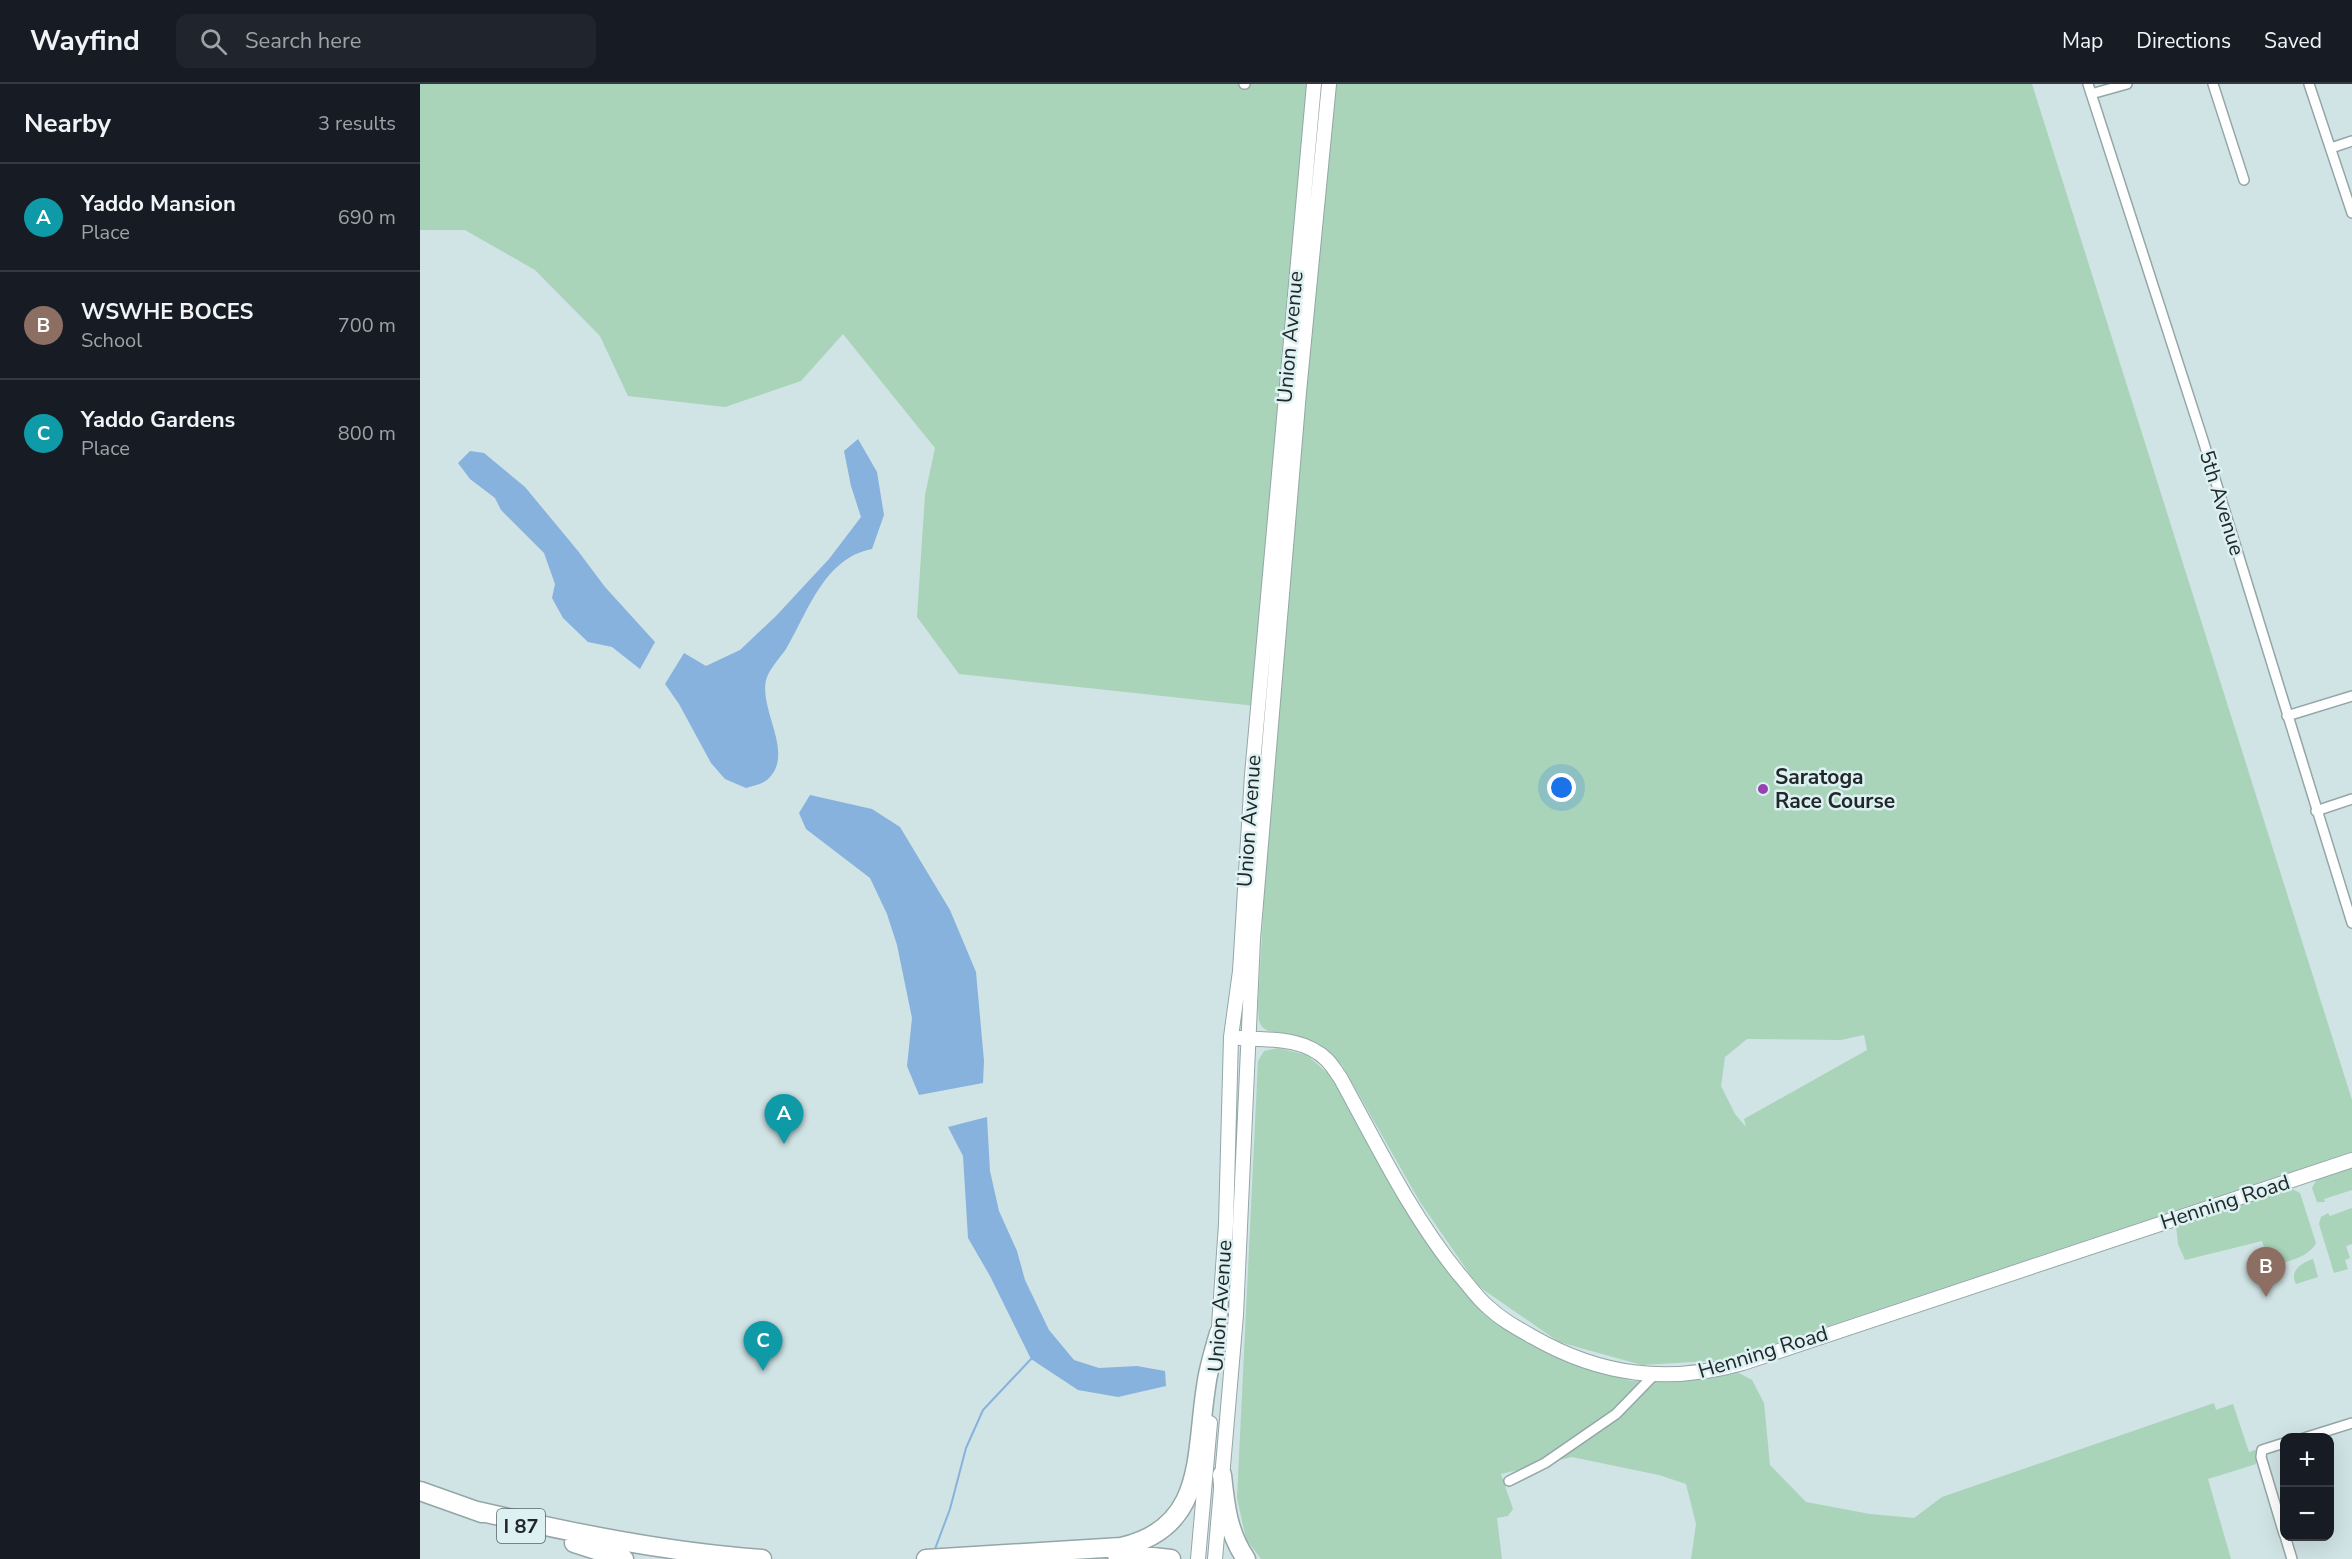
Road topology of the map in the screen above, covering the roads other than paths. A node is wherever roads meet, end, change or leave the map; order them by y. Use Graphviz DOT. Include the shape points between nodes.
graph roads {
  1 [pos="1314,84"];
  2 [pos="1329,84"];
  3 [pos="2088,84"];
  4 [pos="2127,84"];
  5 [pos="2213,84"];
  6 [pos="2309,84"];
  7 [pos="2091,94"];
  8 [pos="2352,141"];
  9 [pos="2331,148"];
  10 [pos="2244,180"];
  11 [pos="2352,213"];
  12 [pos="2352,696"];
  13 [pos="2287,716"];
  14 [pos="2352,799"];
  15 [pos="2316,811"];
  16 [pos="2352,923"];
  17 [pos="1232,1037"];
  18 [pos="1248,1038"];
  19 [pos="2352,1160"];
  20 [pos="1219,1333"];
  21 [pos="1653,1375"];
  22 [pos="2352,1422"];
  23 [pos="2317,1433"];
  24 [pos="2280,1444"];
  25 [pos="1222,1475"];
  26 [pos="1509,1481"];
  27 [pos="420,1491"];
  28 [pos="473,1510"];
  29 [pos="2280,1520"];
  30 [pos="2287,1541"];
  31 [pos="1075,1550"];
  32 [pos="624,1559"];
  33 [pos="762,1559"];
  34 [pos="926,1559"];
  35 [pos="1171,1559"];
  36 [pos="1198,1559"];
  37 [pos="1215,1559"];
  38 [pos="1246,1559"];
  39 [pos="2292,1559"];
  1 -- 17 [label="main road, Union Avenue"];
  2 -- 18 [label="main road, Union Avenue" via="1299,392"];
  3 -- 7 [label="street, 5th Avenue"];
  4 -- 7 [label="street"];
  5 -- 10 [label="street"];
  6 -- 9 [label="street"];
  7 -- 13 [label="street, 5th Avenue"];
  8 -- 9 [label="street"];
  9 -- 11 [label="street"];
  12 -- 13 [label="street"];
  13 -- 15 [label="street, 5th Avenue"];
  14 -- 15 [label="street"];
  15 -- 16 [label="street, 5th Avenue"];
  17 -- 18 [label="main road, Henning Road"];
  17 -- 20 [label="main road, Union Avenue"];
  18 -- 21 [label="main road, Henning Road" via="1293,1042 1327,1060 1435,1245 1486,1306 1508,1323 1562,1352 1609,1368"];
  18 -- 25 [label="main road, Union Avenue" via="1236,1315"];
  19 -- 21 [label="main road, Henning Road" via="1743,1363 1689,1374"];
  20 -- 31 [label="highway" via="1206,1386 1195,1481 1180,1510 1163,1529 1140,1542"];
  20 -- 36 [label="main road, Union Avenue"];
  21 -- 26 [label="street" via="1616,1414 1545,1463"];
  22 -- 23 [label="street"];
  24 -- 29 [label="street" via="2262,1450 2262,1465"];
  25 -- 37 [label="main road, Union Avenue"];
  25 -- 38 [label="highway" via="1230,1528"];
  27 -- 28 [label="highway, I 87"];
  28 -- 32 [label="highway, I 87"];
  28 -- 33 [label="highway" via="639,1545"];
  30 -- 39 [label="street"];
  31 -- 34 [label="highway"];
  31 -- 35 [label="highway"];
}
